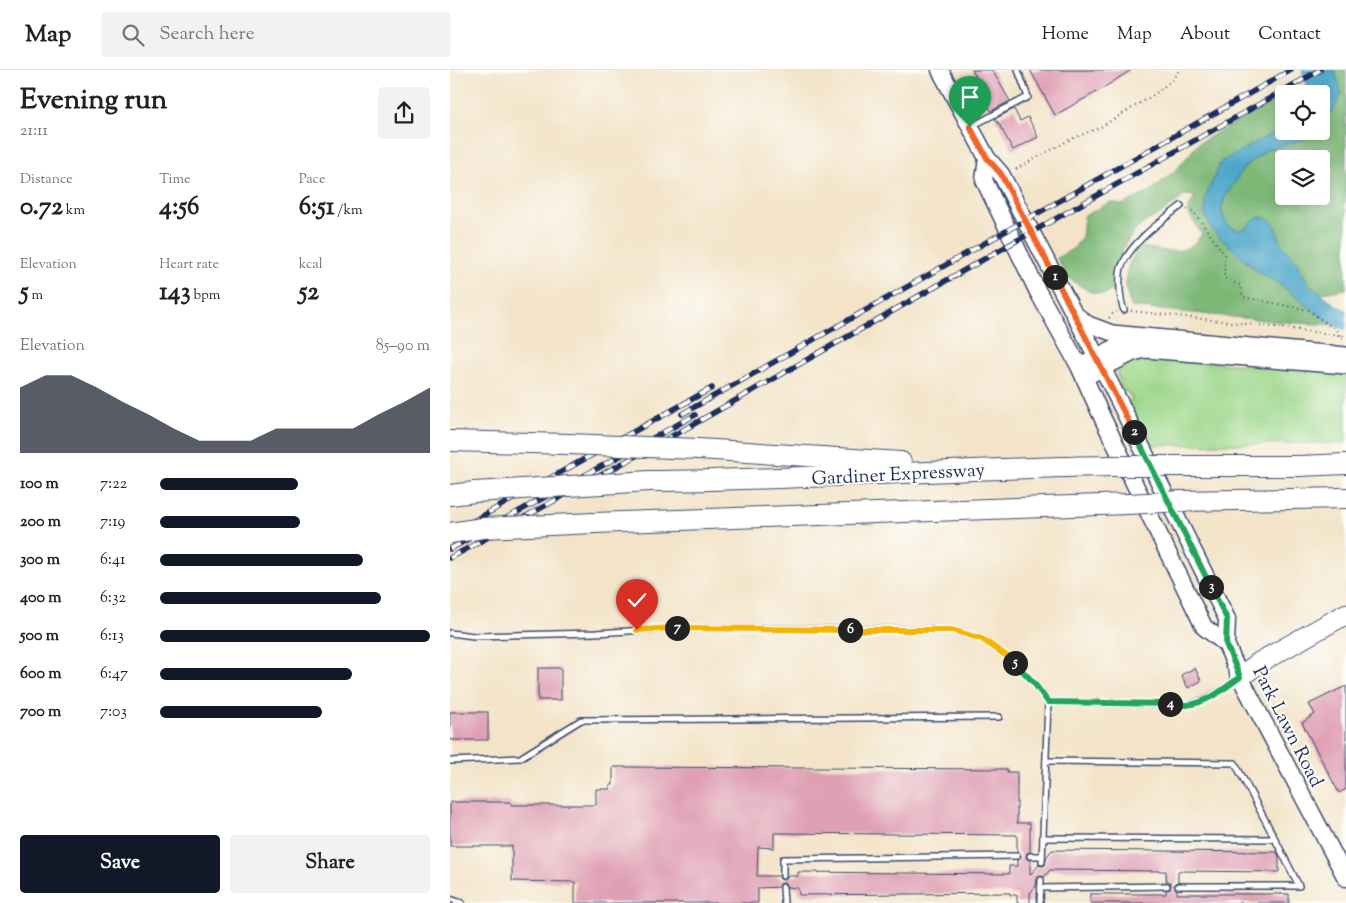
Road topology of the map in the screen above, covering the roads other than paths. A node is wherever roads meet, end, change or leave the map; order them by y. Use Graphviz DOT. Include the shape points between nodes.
graph roads {
  1 [pos="940,70"];
  2 [pos="1018,70"];
  3 [pos="970,127"];
  4 [pos="987,158"];
  5 [pos="1181,206"];
  6 [pos="1124,310"];
  7 [pos="1073,312"];
  8 [pos="1161,338"];
  9 [pos="1346,355"];
  10 [pos="1318,358"];
  11 [pos="1099,363"];
  12 [pos="1346,366"];
  13 [pos="1082,372"];
  14 [pos="450,441"];
  15 [pos="1346,464"];
  16 [pos="1033,467"];
  17 [pos="450,495"];
  18 [pos="1346,498"];
  19 [pos="450,533"];
  20 [pos="1346,614"];
  21 [pos="450,633"];
  22 [pos="1226,644"];
  23 [pos="1240,677"];
  24 [pos="1048,702"];
  25 [pos="999,717"];
  26 [pos="450,761"];
  27 [pos="1046,761"];
  28 [pos="1043,838"];
  29 [pos="1275,839"];
  30 [pos="1017,856"];
  31 [pos="1030,856"];
  32 [pos="1042,856"];
  33 [pos="1042,862"];
  34 [pos="783,876"];
  35 [pos="1346,878"];
  36 [pos="1041,880"];
  37 [pos="1167,886"];
  38 [pos="1178,886"];
  39 [pos="783,887"];
  40 [pos="1041,888"];
  41 [pos="450,899"];
  42 [pos="462,903"];
  43 [pos="784,903"];
  44 [pos="1040,903"];
  1 -- 3 [label="main road, Park Lawn Road"];
  2 -- 3 [label="lane" via="1028,98"];
  3 -- 4 [label="main road, Park Lawn Road"];
  4 -- 7 [label="main road, Park Lawn Road" via="1001,174"];
  4 -- 13 [label="main road, Park Lawn Road" via="984,180 1038,292"];
  5 -- 6 [label="lane" via="1134,246 1126,259 1120,281"];
  7 -- 8 [label="main road" via="1088,324 1112,333"];
  7 -- 11 [label="main road, Park Lawn Road"];
  8 -- 10 [label="main road"];
  8 -- 11 [label="main road" via="1117,346"];
  9 -- 10 [label="main road"];
  10 -- 11 [label="main road" via="1146,350"];
  10 -- 12 [label="main road"];
  11 -- 13 [label="main road"];
  11 -- 22 [label="main road, Park Lawn Road" via="1227,619"];
  13 -- 22 [label="main road, Park Lawn Road" via="1204,627"];
  14 -- 16 [label="highway, bridge" via="699,449"];
  15 -- 16 [label="highway, Gardiner Expressway, bridge"];
  16 -- 17 [label="highway, Gardiner Expressway, bridge" via="649,481"];
  18 -- 19 [label="highway, Gardiner Expressway, bridge" via="594,523 483,528"];
  20 -- 23 [label="highway" via="1260,662"];
  21 -- 24 [label="lane" via="474,636 678,628 952,630 982,639 1011,659"];
  22 -- 23 [label="main road, Park Lawn Road"];
  23 -- 24 [label="lane" via="1214,695 1187,705"];
  23 -- 35 [label="main road, Park Lawn Road"];
  24 -- 27 [label="lane"];
  25 -- 26 [label="lane" via="581,720 520,758"];
  27 -- 28 [label="lane"];
  27 -- 29 [label="lane" via="1235,763"];
  28 -- 29 [label="lane"];
  28 -- 32 [label="lane"];
  29 -- 38 [label="lane" via="1299,886"];
  30 -- 34 [label="lane" via="783,859"];
  31 -- 32 [label="lane"];
  32 -- 33 [label="lane"];
  36 -- 40 [label="lane"];
  37 -- 40 [label="lane"];
  39 -- 43 [label="lane"];
  40 -- 44 [label="lane"];
  41 -- 42 [label="lane"];
}
